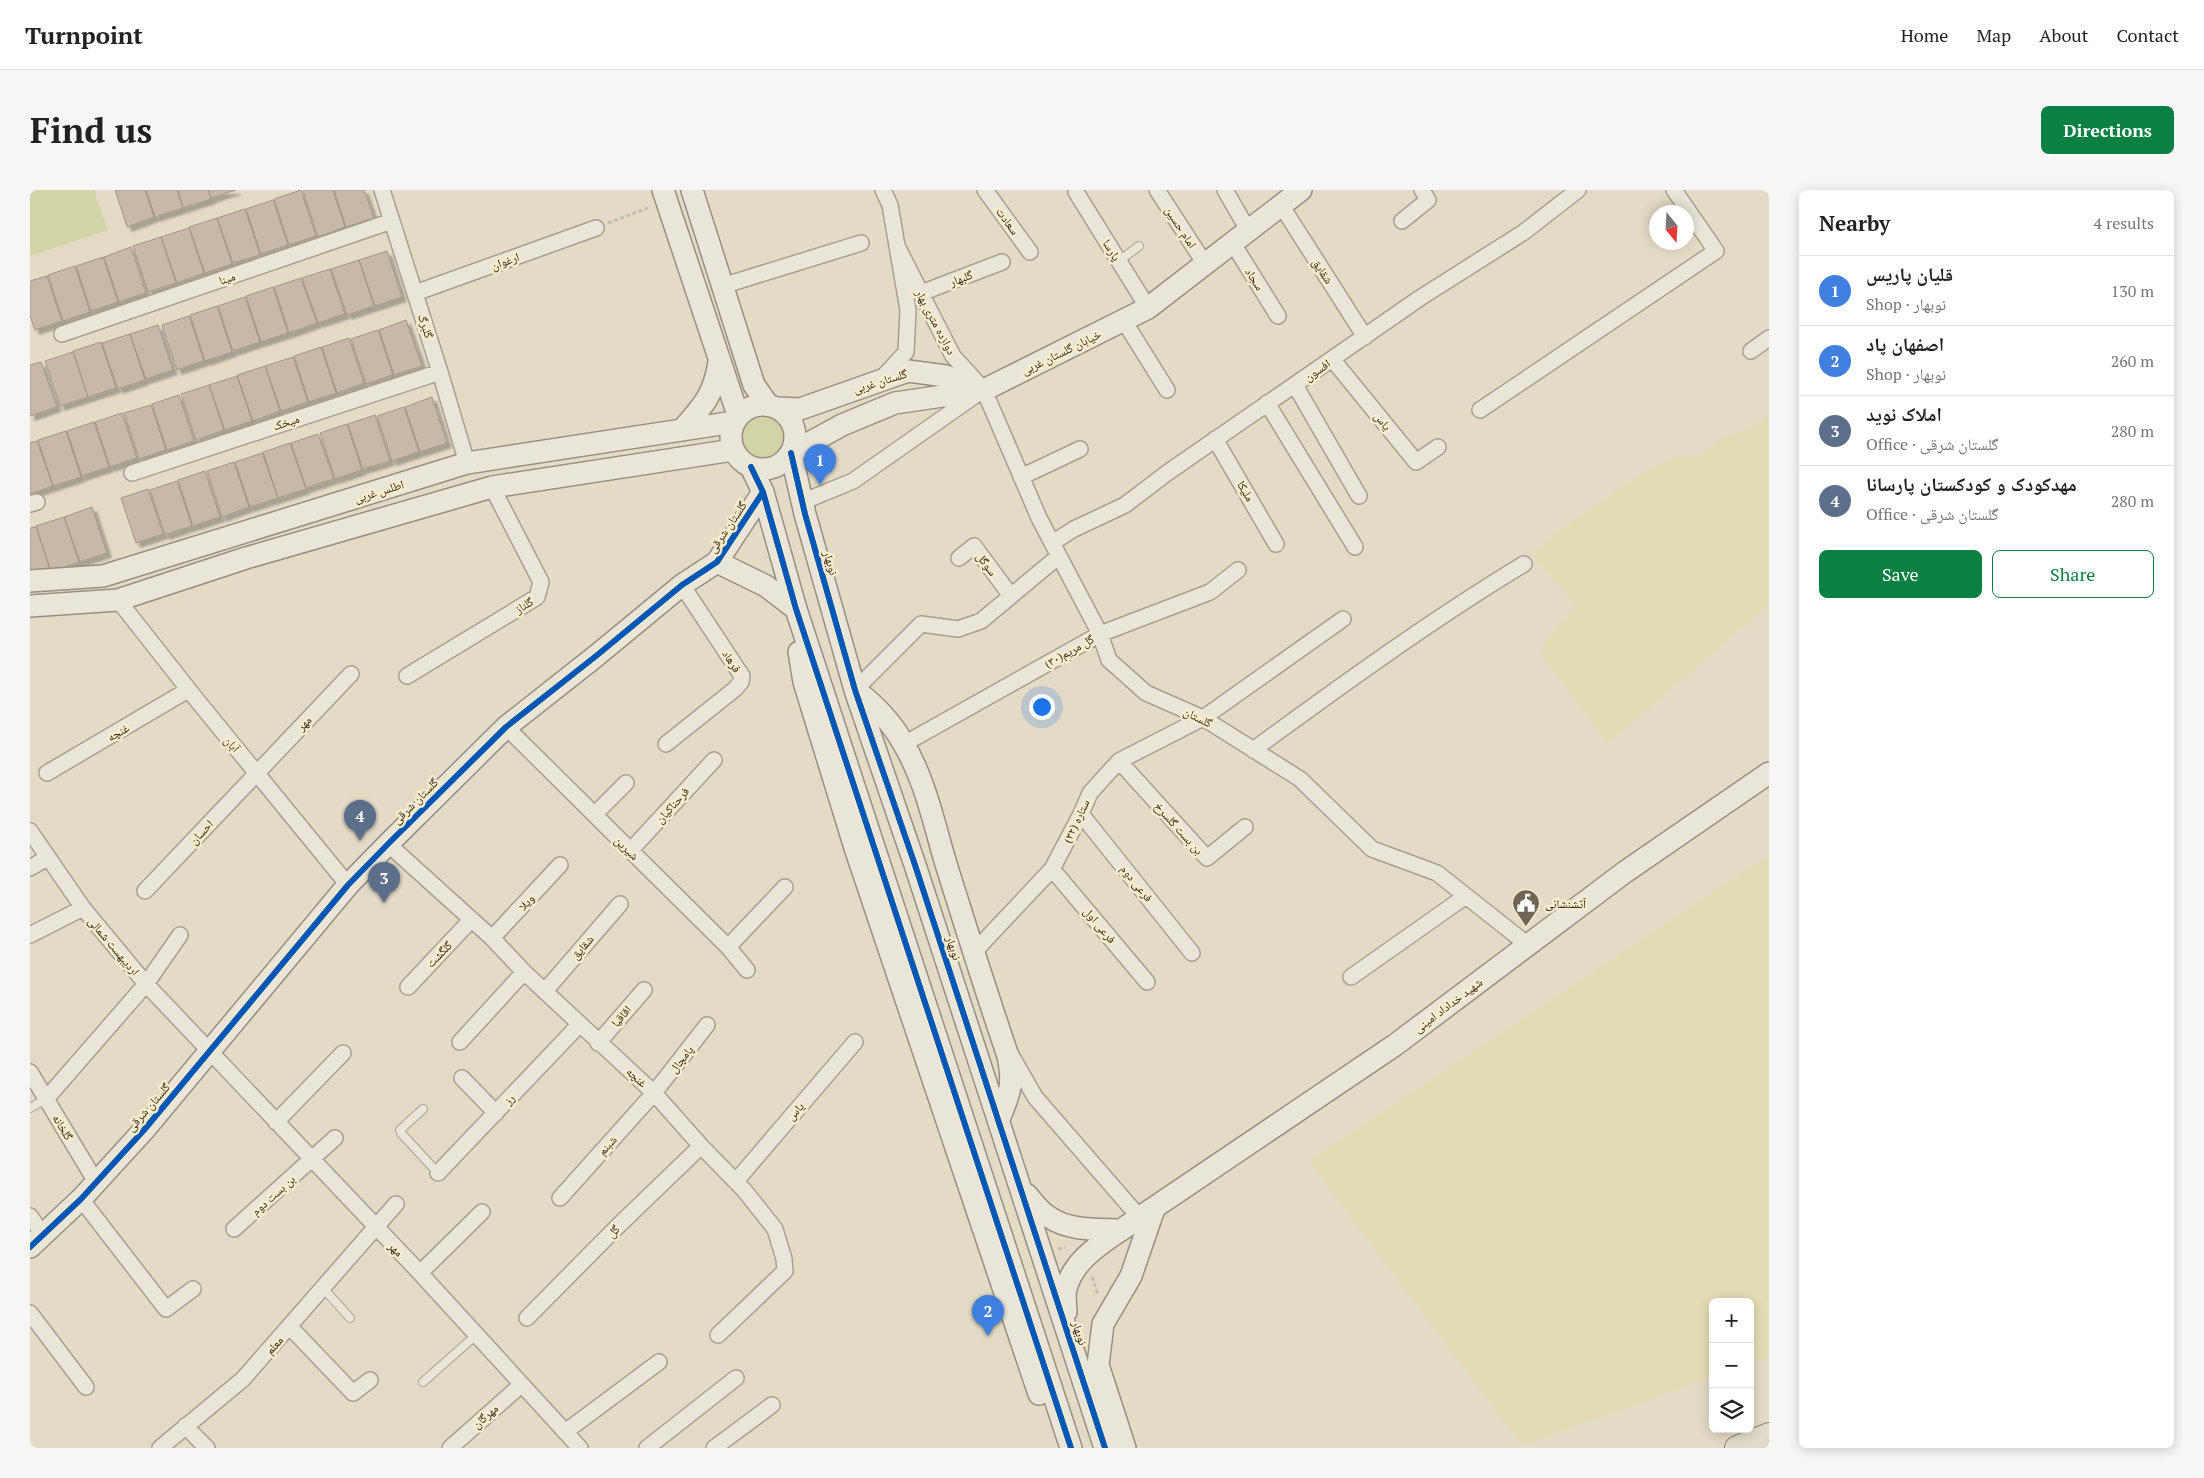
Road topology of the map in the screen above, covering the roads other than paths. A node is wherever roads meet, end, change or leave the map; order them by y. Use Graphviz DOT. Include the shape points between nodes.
graph roads {
  1 [pos="382,190"];
  2 [pos="692,190"];
  3 [pos="985,190"];
  4 [pos="1157,190"];
  5 [pos="1225,190"];
  6 [pos="1301,190"];
  7 [pos="1422,190"];
  8 [pos="1578,190"];
  9 [pos="1674,190"];
  10 [pos="886,191"];
  11 [pos="1076,192"];
  12 [pos="665,196"];
  13 [pos="1281,205"];
  14 [pos="392,221"];
  15 [pos="1402,221"];
  16 [pos="596,228"];
  17 [pos="1240,236"];
  18 [pos="861,243"];
  19 [pos="1139,246"];
  20 [pos="898,248"];
  21 [pos="1030,252"];
  22 [pos="1119,261"];
  23 [pos="1002,262"];
  24 [pos="1205,264"];
  25 [pos="722,286"];
  26 [pos="415,293"];
  27 [pos="921,293"];
  28 [pos="1148,308"];
  29 [pos="1278,316"];
  30 [pos="1124,321"];
  31 [pos="62,334"];
  32 [pos="1365,337"];
  33 [pos="1769,338"];
  34 [pos="1751,351"];
  35 [pos="1333,360"];
  36 [pos="719,361"];
  37 [pos="440,372"];
  38 [pos="881,379"];
  39 [pos="1295,385"];
  40 [pos="984,390"];
  41 [pos="1167,390"];
  42 [pos="1267,403"];
  43 [pos="773,406"];
  44 [pos="1480,410"];
  45 [pos="736,419"];
  46 [pos="682,430"];
  47 [pos="1215,439"];
  48 [pos="1438,447"];
  49 [pos="1080,449"];
  50 [pos="733,450"];
  51 [pos="791,453"];
  52 [pos="467,463"];
  53 [pos="751,467"];
  54 [pos="132,473"];
  55 [pos="1021,476"];
  56 [pos="492,487"];
  57 [pos="763,492"];
  58 [pos="1359,496"];
  59 [pos="802,502"];
  60 [pos="1276,544"];
  61 [pos="1355,547"];
  62 [pos="1056,550"];
  63 [pos="959,558"];
  64 [pos="717,562"];
  65 [pos="1524,564"];
  66 [pos="1238,570"];
  67 [pos="30,581"];
  68 [pos="682,585"];
  69 [pos="1011,596"];
  70 [pos="118,600"];
  71 [pos="30,606"];
  72 [pos="796,609"];
  73 [pos="1343,618"];
  74 [pos="1100,634"];
  75 [pos="352,674"];
  76 [pos="407,676"];
  77 [pos="188,690"];
  78 [pos="855,690"];
  79 [pos="1204,718"];
  80 [pos="506,727"];
  81 [pos="666,744"];
  82 [pos="904,744"];
  83 [pos="1253,750"];
  84 [pos="714,760"];
  85 [pos="1119,761"];
  86 [pos="48,773"];
  87 [pos="257,773"];
  88 [pos="1769,774"];
  89 [pos="626,783"];
  90 [pos="595,814"];
  91 [pos="1082,814"];
  92 [pos="1245,827"];
  93 [pos="30,831"];
  94 [pos="388,844"];
  95 [pos="630,851"];
  96 [pos="47,858"];
  97 [pos="560,865"];
  98 [pos="30,868"];
  99 [pos="1052,868"];
  100 [pos="348,885"];
  101 [pos="785,887"];
  102 [pos="145,891"];
  103 [pos="1466,896"];
  104 [pos="620,904"];
  105 [pos="83,908"];
  106 [pos="471,920"];
  107 [pos="30,935"];
  108 [pos="180,935"];
  109 [pos="492,938"];
  110 [pos="1528,945"];
  111 [pos="728,947"];
  112 [pos="973,953"];
  113 [pos="1192,953"];
  114 [pos="747,970"];
  115 [pos="524,972"];
  116 [pos="1350,977"];
  117 [pos="1147,982"];
  118 [pos="146,984"];
  119 [pos="408,987"];
  120 [pos="644,990"];
  121 [pos="544,991"];
  122 [pos="580,1024"];
  123 [pos="708,1025"];
  124 [pos="972,1036"];
  125 [pos="1003,1040"];
  126 [pos="460,1042"];
  127 [pos="855,1042"];
  128 [pos="598,1043"];
  129 [pos="938,1043"];
  130 [pos="211,1052"];
  131 [pos="343,1053"];
  132 [pos="30,1072"];
  133 [pos="462,1078"];
  134 [pos="654,1093"];
  135 [pos="46,1099"];
  136 [pos="30,1108"];
  137 [pos="423,1109"];
  138 [pos="496,1113"];
  139 [pos="999,1119"];
  140 [pos="276,1122"];
  141 [pos="335,1138"];
  142 [pos="701,1146"];
  143 [pos="312,1160"];
  144 [pos="438,1173"];
  145 [pos="736,1181"];
  146 [pos="96,1182"];
  147 [pos="977,1186"];
  148 [pos="1022,1191"];
  149 [pos="560,1198"];
  150 [pos="81,1199"];
  151 [pos="396,1204"];
  152 [pos="482,1212"];
  153 [pos="1147,1214"];
  154 [pos="30,1216"];
  155 [pos="374,1228"];
  156 [pos="234,1229"];
  157 [pos="1121,1230"];
  158 [pos="36,1241"];
  159 [pos="420,1273"];
  160 [pos="323,1288"];
  161 [pos="193,1289"];
  162 [pos="30,1313"];
  163 [pos="350,1318"];
  164 [pos="527,1318"];
  165 [pos="290,1327"];
  166 [pos="1067,1330"];
  167 [pos="1025,1332"];
  168 [pos="718,1335"];
  169 [pos="475,1336"];
  170 [pos="659,1362"];
  171 [pos="736,1378"];
  172 [pos="370,1380"];
  173 [pos="422,1382"];
  174 [pos="521,1385"];
  175 [pos="86,1387"];
  176 [pos="772,1405"];
  177 [pos="185,1426"];
  178 [pos="565,1432"];
  179 [pos="1769,1435"];
  180 [pos="160,1448"];
  181 [pos="207,1448"];
  182 [pos="450,1448"];
  183 [pos="580,1448"];
  184 [pos="647,1448"];
  185 [pos="714,1448"];
  186 [pos="1058,1448"];
  187 [pos="1071,1448"];
  188 [pos="1105,1448"];
  189 [pos="1125,1448"];
  190 [pos="1737,1448"];
  1 -- 14 [label="street, گلبرگ"];
  2 -- 25 [label="street"];
  3 -- 21 [label="street, سعادت"];
  4 -- 24 [label="street, امام حسین"];
  5 -- 17 [label="street, سجاد"];
  6 -- 13 [label="street, خیابان گلستان غربی"];
  7 -- 15 [label="street" via="1428,200"];
  8 -- 32 [label="street, افسون" via="1524,232"];
  9 -- 44 [label="street" via="1716,250"];
  10 -- 20 [label="street"];
  11 -- 22 [label="street, پارسا"];
  12 -- 36 [label="street"];
  13 -- 17 [label="street, خیابان گلستان غربی"];
  13 -- 32 [label="street, شقایق"];
  14 -- 26 [label="street, گلبرگ"];
  14 -- 31 [label="street, مینا"];
  16 -- 26 [label="street, ارغوان"];
  17 -- 24 [label="street, خیابان گلستان غربی"];
  17 -- 29 [label="street, سجاد"];
  18 -- 25 [label="street"];
  19 -- 22 [label="lane"];
  20 -- 27 [label="street, دوازده متری بهار"];
  20 -- 38 [label="street" via="908,310 906,352"];
  22 -- 28 [label="street, پارسا"];
  23 -- 27 [label="street, گلبهار"];
  24 -- 28 [label="street, خیابان گلستان غربی"];
  25 -- 43 [label="street" via="754,385"];
  26 -- 37 [label="street, گلبرگ"];
  27 -- 40 [label="street, دوازده متری بهار" via="953,356"];
  28 -- 30 [label="street, خیابان گلستان غربی"];
  30 -- 40 [label="street, خیابان گلستان غربی"];
  30 -- 41 [label="street"];
  32 -- 35 [label="street, افسون"];
  33 -- 34 [label="street"];
  35 -- 39 [label="street, افسون"];
  35 -- 48 [label="street, یاس" via="1416,462"];
  36 -- 45 [label="street"];
  36 -- 46 [label="street" via="716,382 706,403"];
  37 -- 52 [label="street, گلبرگ"];
  37 -- 54 [label="street, میخک"];
  38 -- 40 [label="street, گلستان غربی" via="908,371 946,376"];
  38 -- 43 [label="street, گلستان غربی" via="800,409"];
  39 -- 42 [label="street, افسون"];
  39 -- 58 [label="street"];
  40 -- 51 [label="street, خیابان گلستان غربی" via="895,403 842,425"];
  40 -- 55 [label="street, گلستان"];
  40 -- 59 [label="street" via="853,481"];
  42 -- 47 [label="street, افسون"];
  42 -- 61 [label="street"];
  43 -- 45 [label="street" via="752,406"];
  43 -- 51 [label="street" via="791,420 795,445"];
  45 -- 46 [label="street, اطلس غربی"];
  45 -- 50 [label="street" via="730,436"];
  46 -- 52 [label="street, اطلس غربی"];
  47 -- 60 [label="street, ملیکا"];
  47 -- 62 [label="street, افسون" via="1125,506 1074,529"];
  49 -- 55 [label="street"];
  50 -- 53 [label="street"];
  50 -- 56 [label="street"];
  51 -- 53 [label="street" via="778,466 769,469"];
  51 -- 59 [label="street, نوبهار"];
  52 -- 67 [label="street, اطلس غربی" via="103,576"];
  53 -- 57 [label="street"];
  55 -- 62 [label="street, گلستان"];
  56 -- 70 [label="street" via="246,558"];
  56 -- 76 [label="street, گلناز" via="541,582 538,597"];
  57 -- 64 [label="street, گلستان شرقی"];
  57 -- 72 [label="street"];
  59 -- 78 [label="street, نوبهار"];
  62 -- 69 [label="street, افسون"];
  62 -- 74 [label="street, گلستان"];
  63 -- 69 [label="street, سوگل" via="974,546"];
  64 -- 68 [label="street, گلستان شرقی"];
  64 -- 72 [label="street, گلستان شرقی" via="766,586"];
  65 -- 83 [label="street" via="1462,602"];
  66 -- 74 [label="street, گل مریم(۳۰)" via="1210,592"];
  68 -- 80 [label="street, گلستان شرقی"];
  68 -- 81 [label="street, فرهاد" via="742,676 735,689"];
  69 -- 78 [label="street, افسون" via="981,621 958,629 921,624"];
  70 -- 71 [label="street"];
  70 -- 77 [label="street, آبان"];
  72 -- 129 [label="street"];
  72 -- 147 [label="street" via="804,682 856,851"];
  73 -- 79 [label="street, ستاره (۳۲)"];
  74 -- 79 [label="street, گلستان" via="1109,660 1146,694"];
  74 -- 82 [label="street, گل مریم(۳۰)"];
  75 -- 87 [label="street, مهر"];
  77 -- 86 [label="street, غنچه"];
  77 -- 87 [label="street, آبان"];
  78 -- 82 [label="street" via="878,707"];
  78 -- 124 [label="street, نوبهار"];
  79 -- 83 [label="street, گلستان"];
  79 -- 85 [label="street, ستاره (۳۲)"];
  80 -- 90 [label="street, شیرین"];
  80 -- 94 [label="street, گلستان شرقی"];
  82 -- 112 [label="street" via="918,774"];
  83 -- 103 [label="street, گلستان" via="1300,779 1372,849 1437,873"];
  84 -- 95 [label="street, فرحناکیان"];
  85 -- 91 [label="street, ستاره (۳۲)" via="1090,793"];
  85 -- 92 [label="street, بن بست گلسرخ" via="1207,858"];
  87 -- 100 [label="street, آبان"];
  87 -- 102 [label="street, احسان"];
  88 -- 110 [label="street, شهید خداداد امینی" via="1625,872"];
  89 -- 90 [label="street"];
  90 -- 95 [label="street, شیرین"];
  91 -- 99 [label="street, ستاره (۳۲)"];
  91 -- 113 [label="street, فرعی دوم"];
  93 -- 96 [label="street, اردیبهست شمالی"];
  94 -- 100 [label="street, گلستان شرقی"];
  94 -- 106 [label="street, غنچه"];
  95 -- 111 [label="street, شیرین"];
  96 -- 98 [label="street"];
  96 -- 105 [label="street, اردیبهست شمالی"];
  97 -- 109 [label="street, ویلا"];
  99 -- 112 [label="street, ستاره (۳۲)"];
  99 -- 117 [label="street, فرعی اول"];
  100 -- 130 [label="street, گلستان شرقی"];
  101 -- 111 [label="street"];
  103 -- 110 [label="street, گلستان"];
  103 -- 116 [label="street"];
  104 -- 121 [label="street, شقایق"];
  105 -- 107 [label="street"];
  105 -- 118 [label="street, اردیبهست شمالی"];
  106 -- 109 [label="street, غنچه"];
  106 -- 119 [label="street, گلگشت"];
  108 -- 118 [label="street"];
  109 -- 115 [label="street, غنچه"];
  110 -- 153 [label="street, شهید خداداد امینی" via="1395,1045"];
  111 -- 114 [label="street, شیرین"];
  112 -- 125 [label="street"];
  115 -- 121 [label="street, غنچه"];
  115 -- 126 [label="street"];
  118 -- 130 [label="street, اردیبهست شمالی"];
  118 -- 135 [label="street"];
  120 -- 128 [label="street, اقاقیا"];
  121 -- 122 [label="street, غنچه"];
  122 -- 128 [label="street, غنچه"];
  122 -- 138 [label="street, رز"];
  123 -- 134 [label="street, پامچال"];
  124 -- 129 [label="street" via="952,1028 943,1033"];
  124 -- 139 [label="street, نوبهار"];
  125 -- 139 [label="street" via="1012,1075 1011,1088"];
  125 -- 153 [label="street" via="1035,1097"];
  127 -- 145 [label="street, یاس"];
  128 -- 134 [label="street, غنچه"];
  129 -- 147 [label="street"];
  130 -- 140 [label="street, مهر"];
  130 -- 146 [label="street, گلستان شرقی"];
  131 -- 140 [label="street"];
  132 -- 135 [label="street, گلخانه"];
  133 -- 138 [label="street"];
  134 -- 142 [label="street, غنچه"];
  134 -- 149 [label="street, شبنم"];
  135 -- 136 [label="lane"];
  135 -- 146 [label="street, گلخانه"];
  137 -- 144 [label="lane" via="400,1130"];
  138 -- 144 [label="street, رز"];
  139 -- 148 [label="street, نوبهار"];
  140 -- 143 [label="street, مهر"];
  141 -- 143 [label="street, بن بست دوم"];
  142 -- 145 [label="street, غنچه"];
  142 -- 164 [label="street, گل"];
  143 -- 155 [label="street, مهر"];
  143 -- 156 [label="street, بن بست دوم"];
  145 -- 168 [label="street, غنچه" via="775,1229 785,1271"];
  146 -- 150 [label="street, گلستان شرقی"];
  147 -- 167 [label="street"];
  148 -- 157 [label="street" via="1049,1217 1078,1228"];
  148 -- 166 [label="street, نوبهار"];
  150 -- 158 [label="street, گلستان شرقی"];
  150 -- 161 [label="street" via="166,1309"];
  151 -- 155 [label="street, معلم"];
  152 -- 159 [label="street"];
  153 -- 157 [label="street, شهید خداداد امینی"];
  153 -- 189 [label="street" via="1131,1276 1102,1324 1098,1365"];
  154 -- 158 [label="street"];
  155 -- 159 [label="street, مهر"];
  155 -- 160 [label="street, معلم"];
  157 -- 166 [label="street, شهید خداداد امینی" via="1095,1247 1075,1268 1065,1290"];
  159 -- 169 [label="street, مهر"];
  160 -- 163 [label="lane"];
  160 -- 165 [label="street, معلم"];
  162 -- 175 [label="street"];
  165 -- 172 [label="street" via="353,1393"];
  165 -- 177 [label="street, معلم" via="243,1379"];
  166 -- 188 [label="street, نوبهار"];
  167 -- 186 [label="street"];
  167 -- 187 [label="street"];
  169 -- 173 [label="lane"];
  169 -- 174 [label="street, مهر"];
  170 -- 178 [label="street"];
  171 -- 184 [label="street"];
  174 -- 178 [label="street, مهر"];
  174 -- 182 [label="street, مهرگان"];
  176 -- 185 [label="street"];
  177 -- 180 [label="street, معلم"];
  177 -- 181 [label="street"];
  178 -- 183 [label="street, مهر"];
  179 -- 190 [label="main road"];
}
